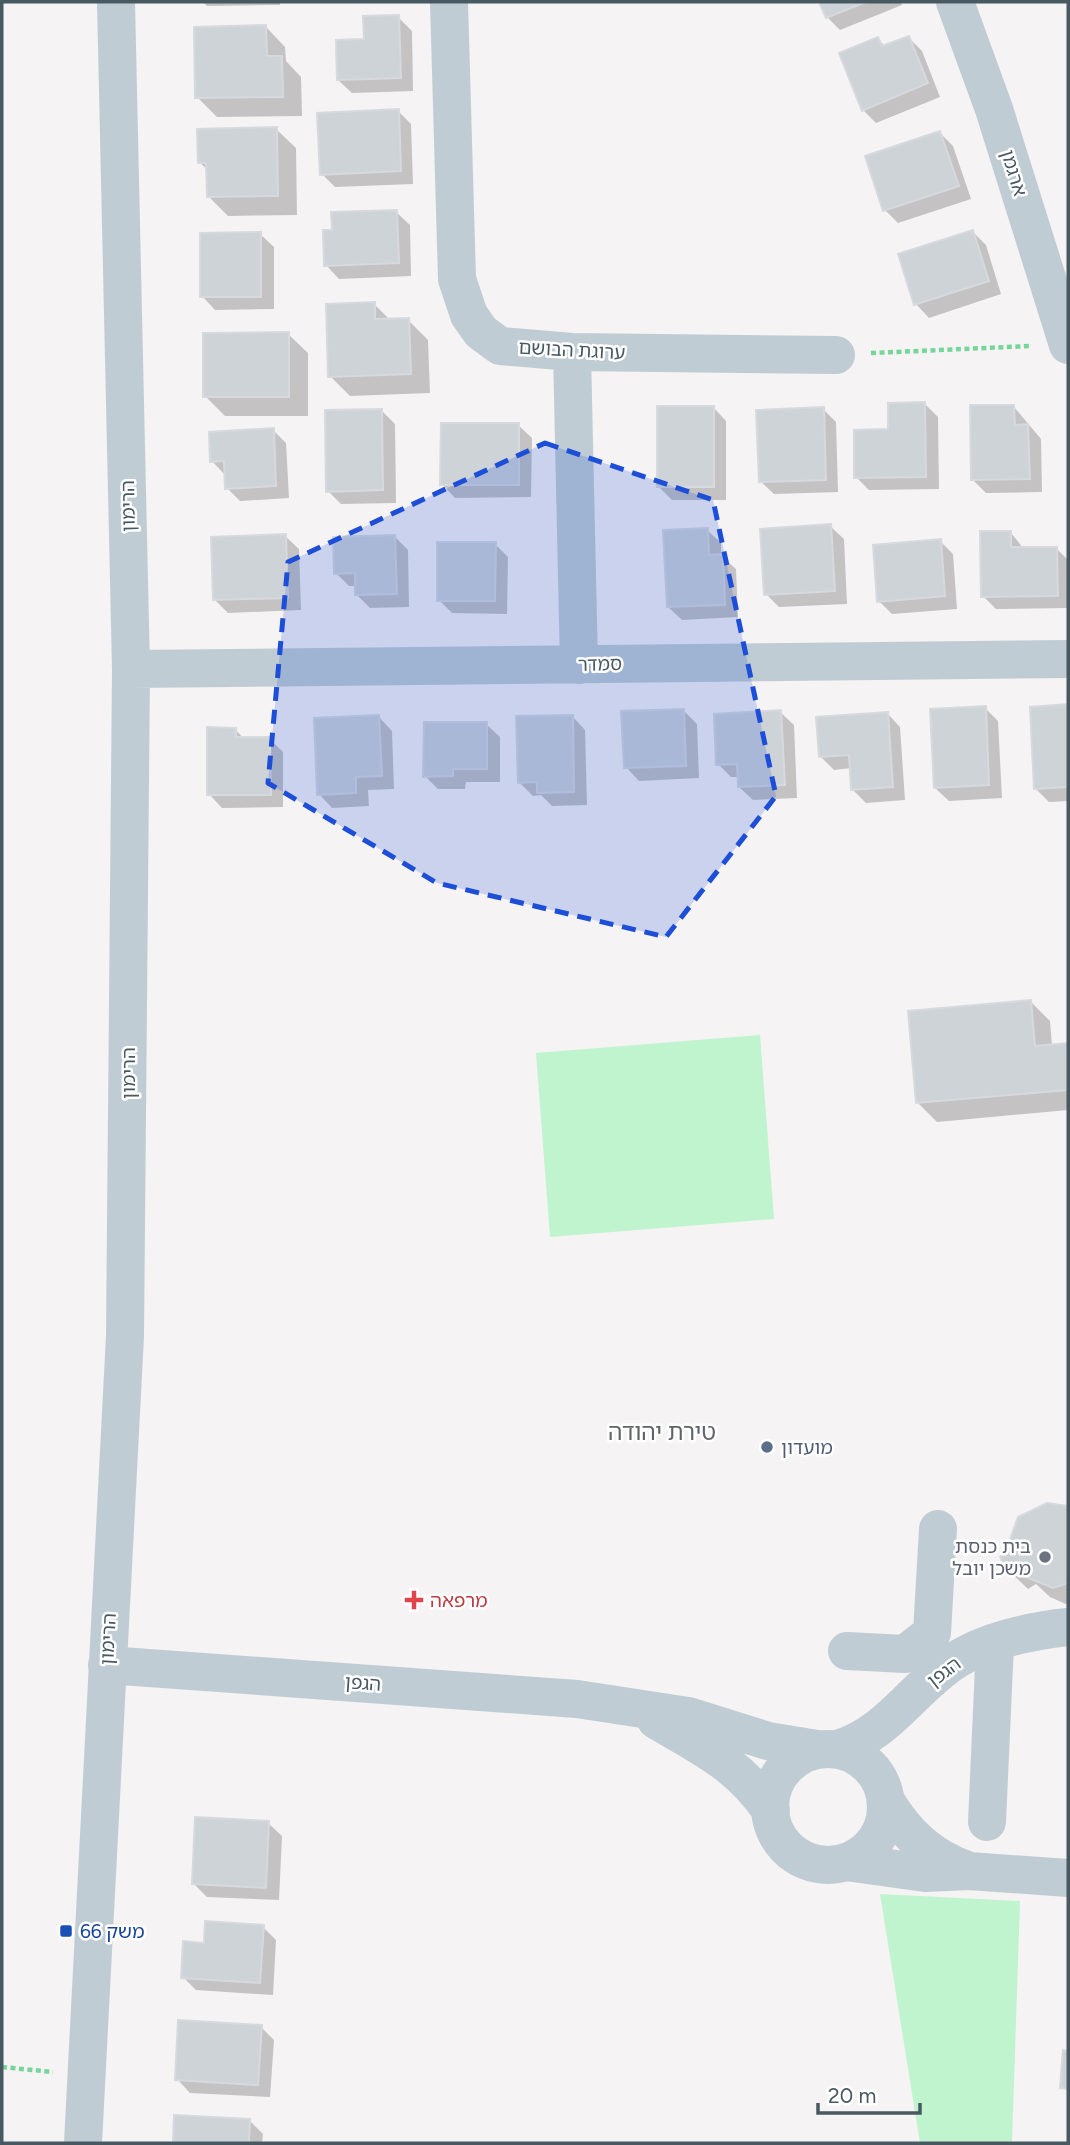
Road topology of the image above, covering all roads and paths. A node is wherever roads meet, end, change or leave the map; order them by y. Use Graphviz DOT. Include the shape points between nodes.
graph roads {
  1 [pos="116,2"];
  2 [pos="449,2"];
  3 [pos="955,2"];
  4 [pos="1068,344"];
  5 [pos="572,352"];
  6 [pos="836,355"];
  7 [pos="1068,659"];
  8 [pos="579,665"];
  9 [pos="131,669"];
  10 [pos="938,1529"];
  11 [pos="1068,1627"];
  12 [pos="995,1644"];
  13 [pos="847,1651"];
  14 [pos="929,1659"];
  15 [pos="107,1665"];
  16 [pos="618,1705"];
  17 [pos="827,1749"];
  18 [pos="886,1801"];
  19 [pos="771,1811"];
  20 [pos="986,1822"];
  21 [pos="846,1862"];
  22 [pos="969,1871"];
  23 [pos="1068,1878"];
  24 [pos="2,2067"];
  25 [pos="86,2074"];
  26 [pos="83,2143"];
  1 -- 9 [label="street, הרימון"];
  2 -- 5 [label="street, ערוגת הבושם" via="457,279 469,315 481,332 500,346"];
  3 -- 4 [label="street, ארגמן"];
  4 -- 6 [label="path"];
  5 -- 6 [label="street, ערוגת הבושם"];
  5 -- 8 [label="street"];
  7 -- 8 [label="street, סמדר"];
  8 -- 9 [label="street, סמדר"];
  9 -- 15 [label="street, הרימון" via="125,1336"];
  10 -- 14 [label="street"];
  11 -- 12 [label="street, הגפן" via="1034,1631"];
  12 -- 14 [label="street, הגפן" via="956,1660"];
  12 -- 20 [label="street"];
  13 -- 14 [label="street"];
  14 -- 17 [label="street, הגפן" via="882,1726 859,1743"];
  15 -- 16 [label="street, הגפן"];
  15 -- 25 [label="street, הרימון"];
  16 -- 17 [label="street, הגפן" via="688,1716 768,1741"];
  16 -- 19 [label="street, הגפן" via="649,1717 730,1764 753,1784"];
  17 -- 18 [label="street, הגפן" via="855,1755 871,1766 882,1782"];
  17 -- 19 [label="street, הגפן" via="799,1756 785,1768 774,1784"];
  18 -- 21 [label="street" via="885,1821 877,1839"];
  18 -- 22 [label="street, הגפן" via="916,1842"];
  19 -- 21 [label="street, הגפן" via="779,1839 792,1852 809,1862"];
  21 -- 22 [label="street, הגפן" via="925,1873"];
  22 -- 23 [label="street, הגפן"];
  24 -- 25 [label="path"];
  25 -- 26 [label="street, הרימון"];
}
